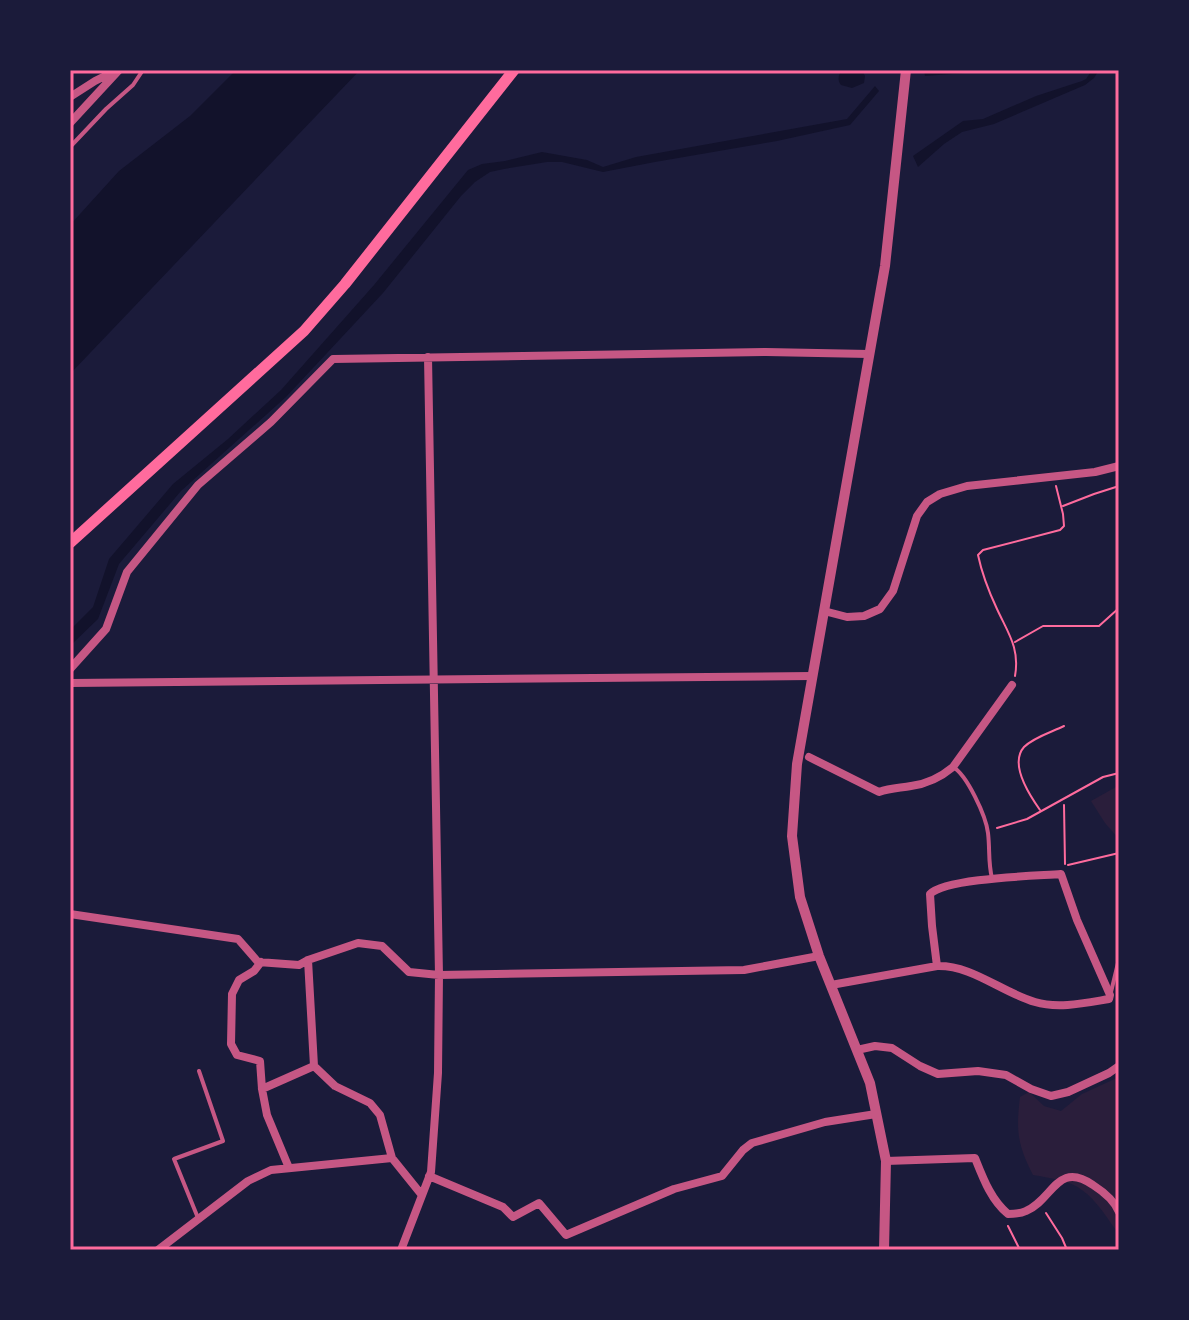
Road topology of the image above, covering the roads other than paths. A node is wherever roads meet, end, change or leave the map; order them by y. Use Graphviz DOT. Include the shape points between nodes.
graph roads {
  1 [pos="118,70"];
  2 [pos="143,70"];
  3 [pos="514,70"];
  4 [pos="906,70"];
  5 [pos="105,73"];
  6 [pos="101,90"];
  7 [pos="70,97"];
  8 [pos="70,123"];
  9 [pos="70,147"];
  10 [pos="869,354"];
  11 [pos="428,357"];
  12 [pos="1119,466"];
  13 [pos="70,543"];
  14 [pos="824,611"];
  15 [pos="70,669"];
  16 [pos="812,676"];
  17 [pos="435,680"];
  18 [pos="70,683"];
  19 [pos="1012,685"];
  20 [pos="809,757"];
  21 [pos="953,767"];
  22 [pos="993,880"];
  23 [pos="70,914"];
  24 [pos="819,956"];
  25 [pos="308,960"];
  26 [pos="261,962"];
  27 [pos="1118,963"];
  28 [pos="937,966"];
  29 [pos="439,975"];
  30 [pos="831,985"];
  31 [pos="1110,995"];
  32 [pos="857,1050"];
  33 [pos="314,1066"];
  34 [pos="1119,1066"];
  35 [pos="199,1071"];
  36 [pos="262,1089"];
  37 [pos="876,1114"];
  38 [pos="392,1158"];
  39 [pos="886,1161"];
  40 [pos="289,1168"];
  41 [pos="429,1176"];
  42 [pos="421,1194"];
  43 [pos="1119,1212"];
  44 [pos="198,1218"];
  45 [pos="158,1250"];
  46 [pos="401,1250"];
  47 [pos="884,1250"];
  1 -- 5 [label="street"];
  1 -- 6 [label="street"];
  2 -- 9 [label="lane"];
  3 -- 13 [label="main road" via="304,331"];
  4 -- 10 [label="street" via="885,266"];
  5 -- 6 [label="street"];
  5 -- 7 [label="street"];
  6 -- 8 [label="street"];
  10 -- 11 [label="street"];
  10 -- 14 [label="street"];
  11 -- 15 [label="street" via="333,359 198,485 127,572 106,629"];
  11 -- 17 [label="street"];
  12 -- 14 [label="street" via="940,494 917,516 893,591 880,609 847,617"];
  14 -- 16 [label="street"];
  16 -- 17 [label="street"];
  16 -- 24 [label="street" via="792,836 800,897"];
  17 -- 18 [label="street"];
  17 -- 29 [label="street"];
  19 -- 21 [label="street"];
  20 -- 21 [label="street" via="879,792 941,777"];
  21 -- 22 [label="lane" via="961,771 988,831"];
  22 -- 28 [label="street" via="930,894"];
  22 -- 31 [label="street" via="1063,870 1077,920"];
  23 -- 26 [label="street" via="238,939"];
  24 -- 29 [label="street" via="744,970"];
  24 -- 30 [label="street"];
  25 -- 26 [label="street" via="299,965"];
  25 -- 29 [label="street" via="358,943 382,946 409,972"];
  25 -- 33 [label="street"];
  26 -- 36 [label="street" via="239,980 232,994 231,1044 237,1055 260,1061"];
  27 -- 31 [label="lane"];
  28 -- 30 [label="street"];
  28 -- 31 [label="street" via="969,971 1004,990 1053,1005"];
  29 -- 41 [label="street"];
  30 -- 32 [label="street"];
  32 -- 34 [label="street" via="892,1048 938,1074 1006,1075 1051,1096"];
  32 -- 37 [label="street"];
  33 -- 36 [label="street"];
  33 -- 38 [label="street" via="335,1086 370,1103 380,1115"];
  35 -- 44 [label="lane" via="223,1141 174,1159"];
  36 -- 40 [label="street"];
  37 -- 39 [label="street"];
  37 -- 41 [label="street" via="752,1143 722,1176 674,1189 566,1235 539,1203 513,1217 503,1207"];
  38 -- 40 [label="street"];
  38 -- 42 [label="street"];
  39 -- 43 [label="street" via="975,1158 990,1193 1008,1214 1023,1213 1064,1178 1084,1178"];
  39 -- 47 [label="street"];
  40 -- 44 [label="street" via="248,1181"];
  41 -- 42 [label="street"];
  42 -- 46 [label="street"];
  44 -- 45 [label="street"];
}
